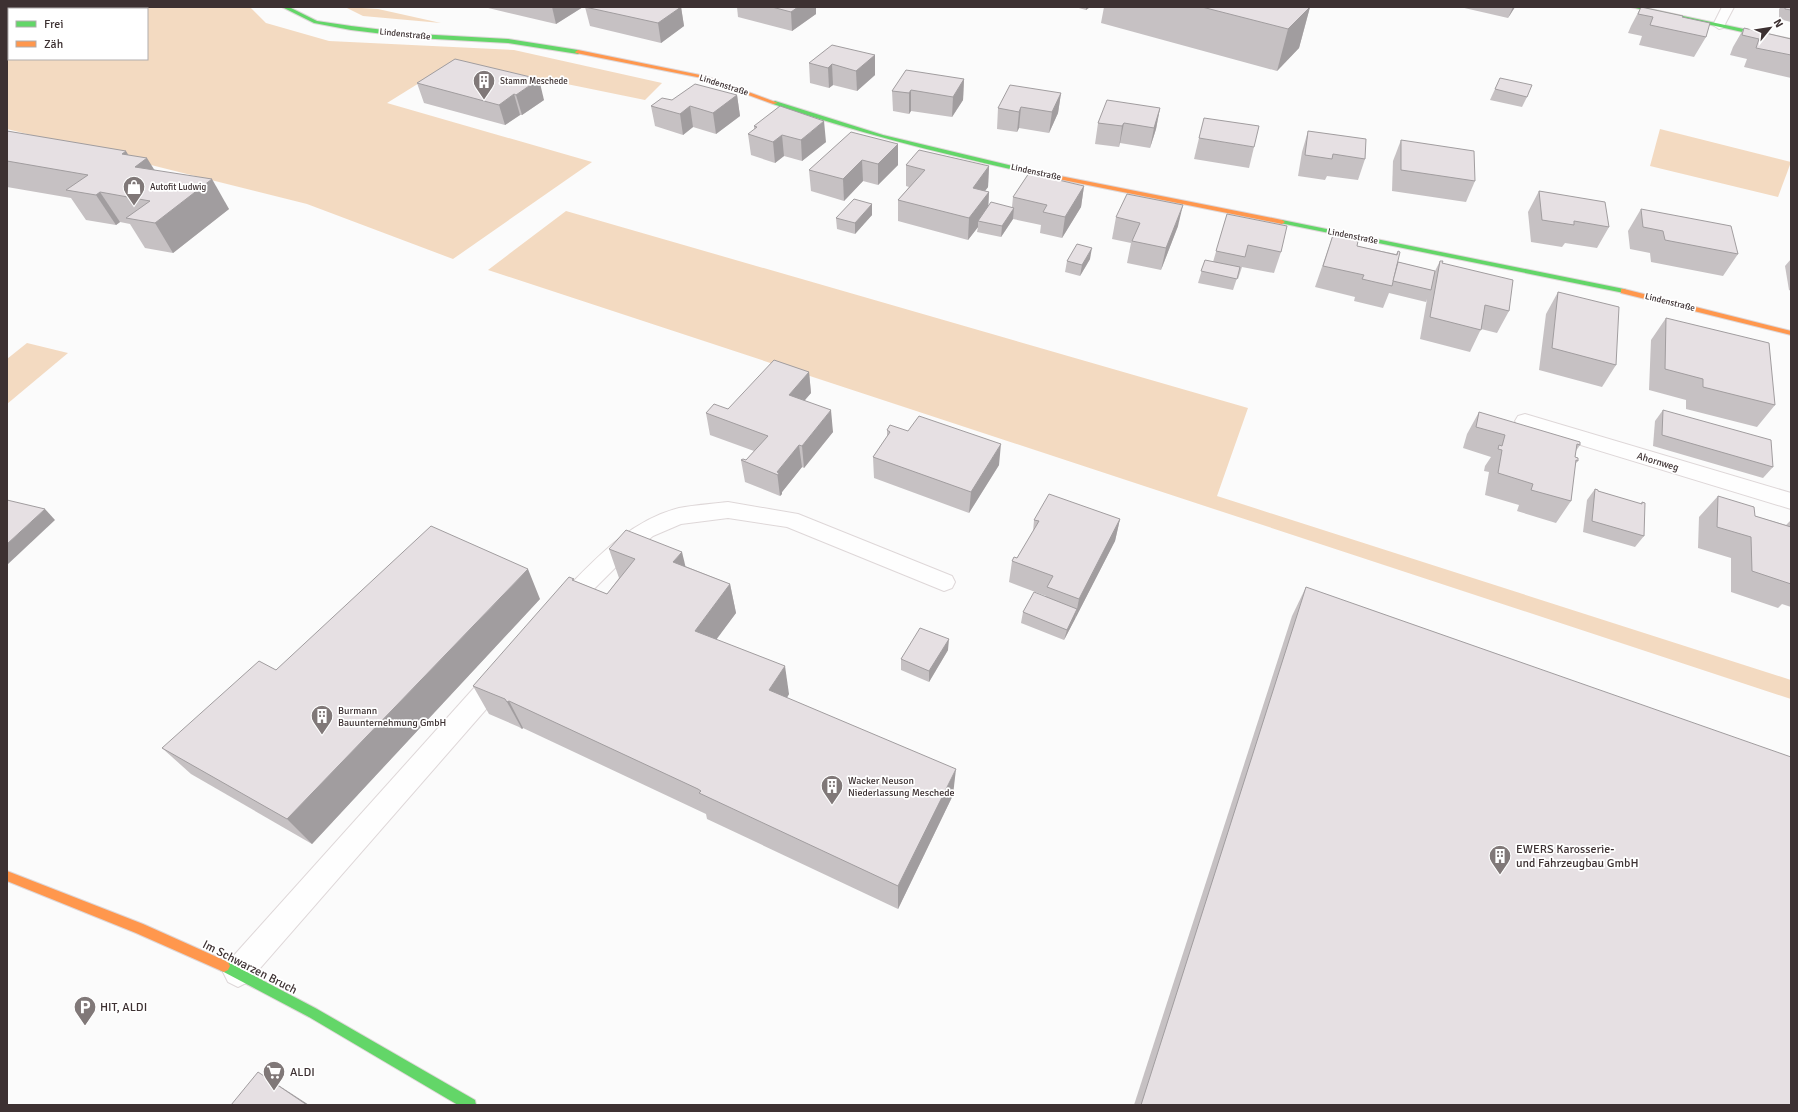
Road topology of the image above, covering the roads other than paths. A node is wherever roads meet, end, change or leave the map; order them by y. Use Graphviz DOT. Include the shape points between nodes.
graph roads {
  1 [pos="285,7"];
  2 [pos="1634,7"];
  3 [pos="1728,7"];
  4 [pos="1719,25"];
  5 [pos="1791,41"];
  6 [pos="1791,333"];
  7 [pos="1526,421"];
  8 [pos="1791,501"];
  9 [pos="944,582"];
  10 [pos="547,624"];
  11 [pos="516,659"];
  12 [pos="7,876"];
  13 [pos="238,972"];
  14 [pos="470,1105"];
  1 -- 6 [label="street, Lindenstraße" via="316,22 345,27 417,36 508,41 703,77 825,121 917,146 1626,291"];
  2 -- 4 [label="street"];
  3 -- 4 [label="street"];
  4 -- 5 [label="street"];
  7 -- 8 [label="street, Ahornweg"];
  9 -- 10 [label="street" via="790,520 728,510 702,512 662,522 632,538"];
  11 -- 13 [label="street"];
  12 -- 13 [label="street, Im Schwarzen Bruch" via="139,928"];
  13 -- 14 [label="street, Im Schwarzen Bruch"];
}
